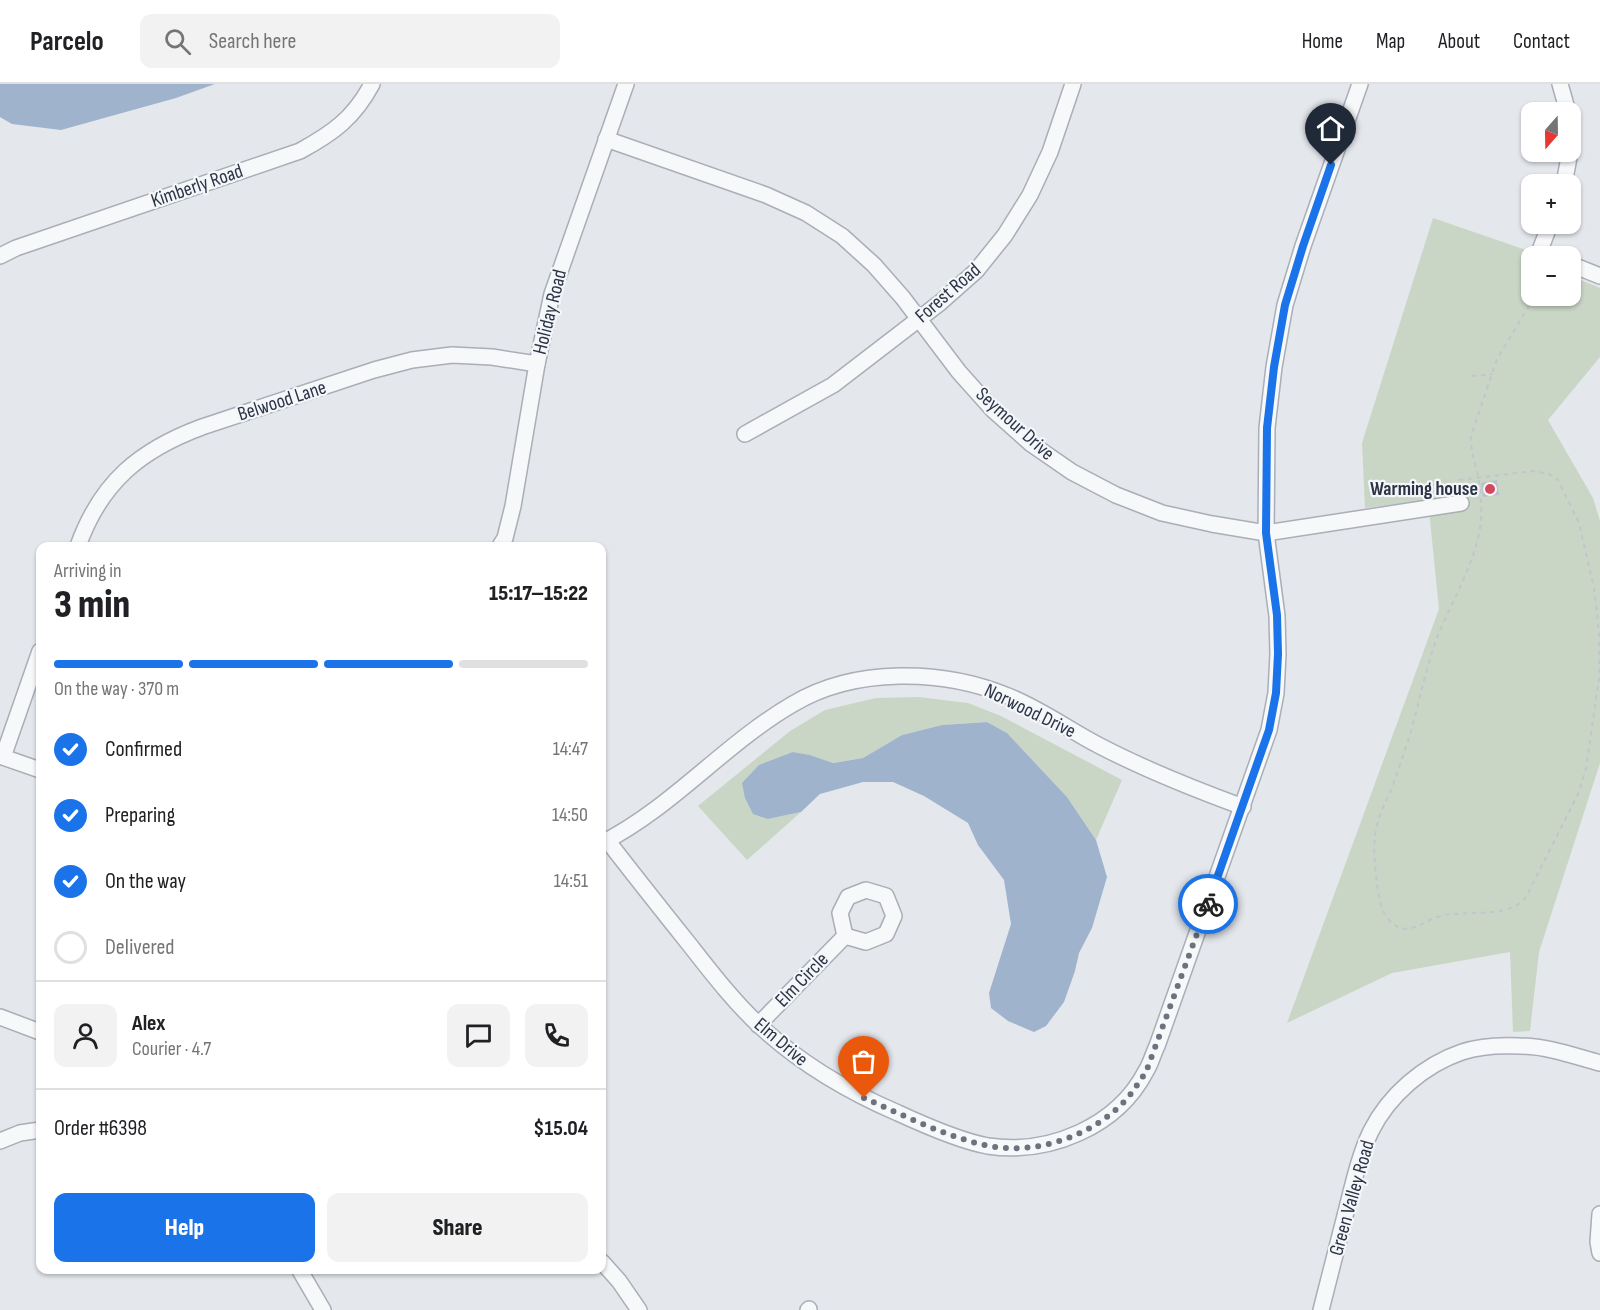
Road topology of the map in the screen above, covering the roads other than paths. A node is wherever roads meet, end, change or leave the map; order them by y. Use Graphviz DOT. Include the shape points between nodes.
graph roads {
  1 [pos="372,84"];
  2 [pos="626,84"];
  3 [pos="1073,84"];
  4 [pos="1360,84"];
  5 [pos="1560,84"];
  6 [pos="1565,102"];
  7 [pos="606,139"];
  8 [pos="0,256"];
  9 [pos="1581,268"];
  10 [pos="1600,276"];
  11 [pos="919,319"];
  12 [pos="537,364"];
  13 [pos="745,434"];
  14 [pos="1461,503"];
  15 [pos="1266,533"];
  16 [pos="80,542"];
  17 [pos="502,542"];
  18 [pos="36,662"];
  19 [pos="1,756"];
  20 [pos="36,769"];
  21 [pos="1242,807"];
  22 [pos="606,840"];
  23 [pos="606,843"];
  24 [pos="845,936"];
  25 [pos="0,1017"];
  26 [pos="758,1024"];
  27 [pos="36,1030"];
  28 [pos="1600,1063"];
  29 [pos="36,1131"];
  30 [pos="0,1141"];
  31 [pos="1600,1214"];
  32 [pos="1600,1253"];
  33 [pos="606,1266"];
  34 [pos="302,1274"];
  35 [pos="323,1310"];
  36 [pos="639,1310"];
  37 [pos="1320,1310"];
  1 -- 8 [label="street, Kimberly Road" via="348,118 326,137 300,151"];
  2 -- 7 [label="street, Holiday Road"];
  3 -- 11 [label="street, Forest Road" via="1050,152 1005,235 976,271"];
  4 -- 15 [label="street, Elm Drive" via="1285,305 1267,428"];
  5 -- 6 [label="street"];
  7 -- 11 [label="street, Seymour Drive" via="766,195 806,213 874,265"];
  7 -- 12 [label="street, Holiday Road" via="552,294"];
  9 -- 10 [label="street"];
  11 -- 13 [label="street, Forest Road" via="833,385"];
  11 -- 15 [label="street, Seymour Drive" via="993,410 1030,443 1072,472 1162,513"];
  12 -- 16 [label="street, Belwood Lane" via="452,355 412,360 176,437 127,469 91,514"];
  12 -- 17 [label="street, Holiday Road" via="513,506"];
  14 -- 15 [label="street, Seymour Drive"];
  15 -- 21 [label="street, Elm Drive" via="1277,615 1276,693 1269,730"];
  18 -- 19 [label="street"];
  19 -- 20 [label="street"];
  21 -- 22 [label="street, Norwood Drive" via="1157,774 1010,696 976,684 903,675 830,688 795,702 765,721 647,816"];
  21 -- 26 [label="street, Elm Drive" via="1146,1072 1109,1115 1085,1130 1062,1140 1012,1148 962,1139 864,1098 821,1074"];
  23 -- 26 [label="street, Elm Drive"];
  24 -- 26 [label="street, Elm Circle"];
  25 -- 27 [label="street"];
  28 -- 37 [label="street, Green Valley Road" via="1552,1050 1492,1046 1462,1052 1433,1065 1408,1083 1387,1105 1360,1159"];
  29 -- 30 [label="street"];
  31 -- 32 [label="street"];
  33 -- 36 [label="street"];
  34 -- 35 [label="street"];
}
